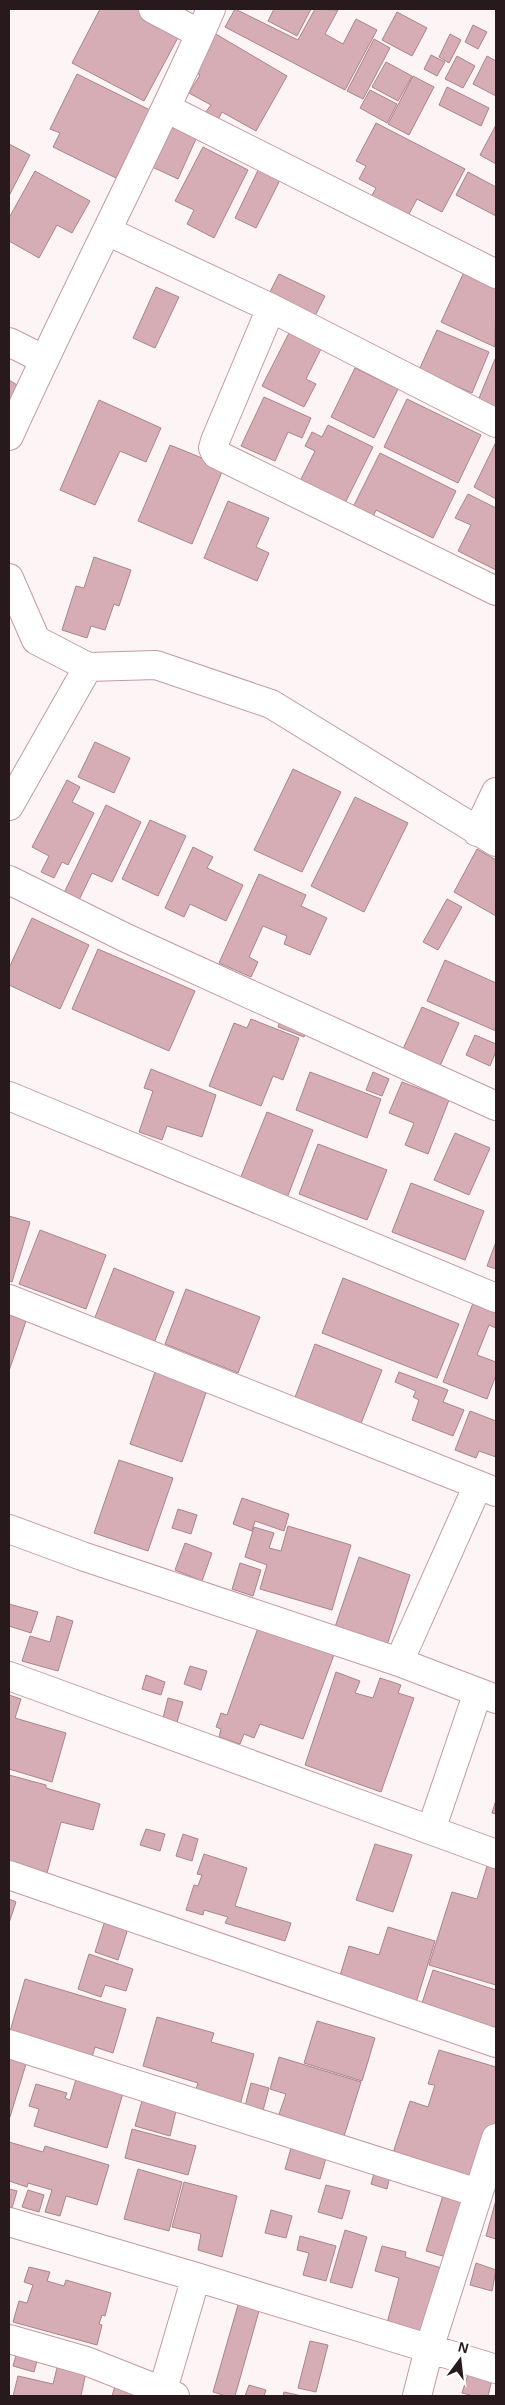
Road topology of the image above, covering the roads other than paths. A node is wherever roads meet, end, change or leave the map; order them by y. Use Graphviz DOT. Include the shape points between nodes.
graph roads {
  1 [pos="153,9"];
  2 [pos="211,9"];
  3 [pos="200,34"];
  4 [pos="166,108"];
  5 [pos="108,230"];
  6 [pos="496,274"];
  7 [pos="271,308"];
  8 [pos="9,342"];
  9 [pos="44,359"];
  10 [pos="496,423"];
  11 [pos="9,436"];
  12 [pos="9,578"];
  13 [pos="496,591"];
  14 [pos="88,667"];
  15 [pos="496,792"];
  16 [pos="9,806"];
  17 [pos="487,837"];
  18 [pos="9,880"];
  19 [pos="9,1096"];
  20 [pos="496,1106"];
  21 [pos="496,1298"];
  22 [pos="9,1299"];
  23 [pos="487,1488"];
  24 [pos="9,1529"];
  25 [pos="399,1662"];
  26 [pos="9,1676"];
  27 [pos="487,1695"];
  28 [pos="431,1830"];
  29 [pos="496,1854"];
  30 [pos="9,1875"];
  31 [pos="496,2043"];
  32 [pos="9,2044"];
  33 [pos="496,2138"];
  34 [pos="478,2193"];
  35 [pos="9,2222"];
  36 [pos="196,2276"];
  37 [pos="9,2339"];
  38 [pos="429,2349"];
  39 [pos="496,2369"];
  40 [pos="168,2394"];
  41 [pos="417,2396"];
  1 -- 3 [label="street"];
  2 -- 3 [label="street"];
  3 -- 4 [label="street"];
  4 -- 5 [label="street"];
  4 -- 6 [label="street"];
  5 -- 7 [label="street"];
  5 -- 9 [label="street"];
  7 -- 10 [label="street"];
  7 -- 13 [label="street" via="215,440 213,448 216,454"];
  8 -- 9 [label="street"];
  9 -- 11 [label="street"];
  12 -- 14 [label="street" via="36,640"];
  14 -- 16 [label="street"];
  14 -- 17 [label="street" via="156,665 271,704"];
  15 -- 17 [label="street"];
  18 -- 20 [label="street" via="126,938"];
  19 -- 21 [label="street"];
  22 -- 23 [label="street"];
  23 -- 25 [label="street"];
  24 -- 25 [label="street"];
  25 -- 27 [label="street"];
  26 -- 28 [label="street"];
  27 -- 28 [label="street"];
  28 -- 29 [label="street"];
  30 -- 31 [label="street"];
  32 -- 34 [label="street"];
  33 -- 34 [label="street"];
  34 -- 38 [label="street"];
  35 -- 36 [label="street"];
  36 -- 38 [label="street"];
  36 -- 40 [label="street"];
  37 -- 40 [label="street" via="86,2361"];
  38 -- 39 [label="street"];
  38 -- 41 [label="street"];
}
